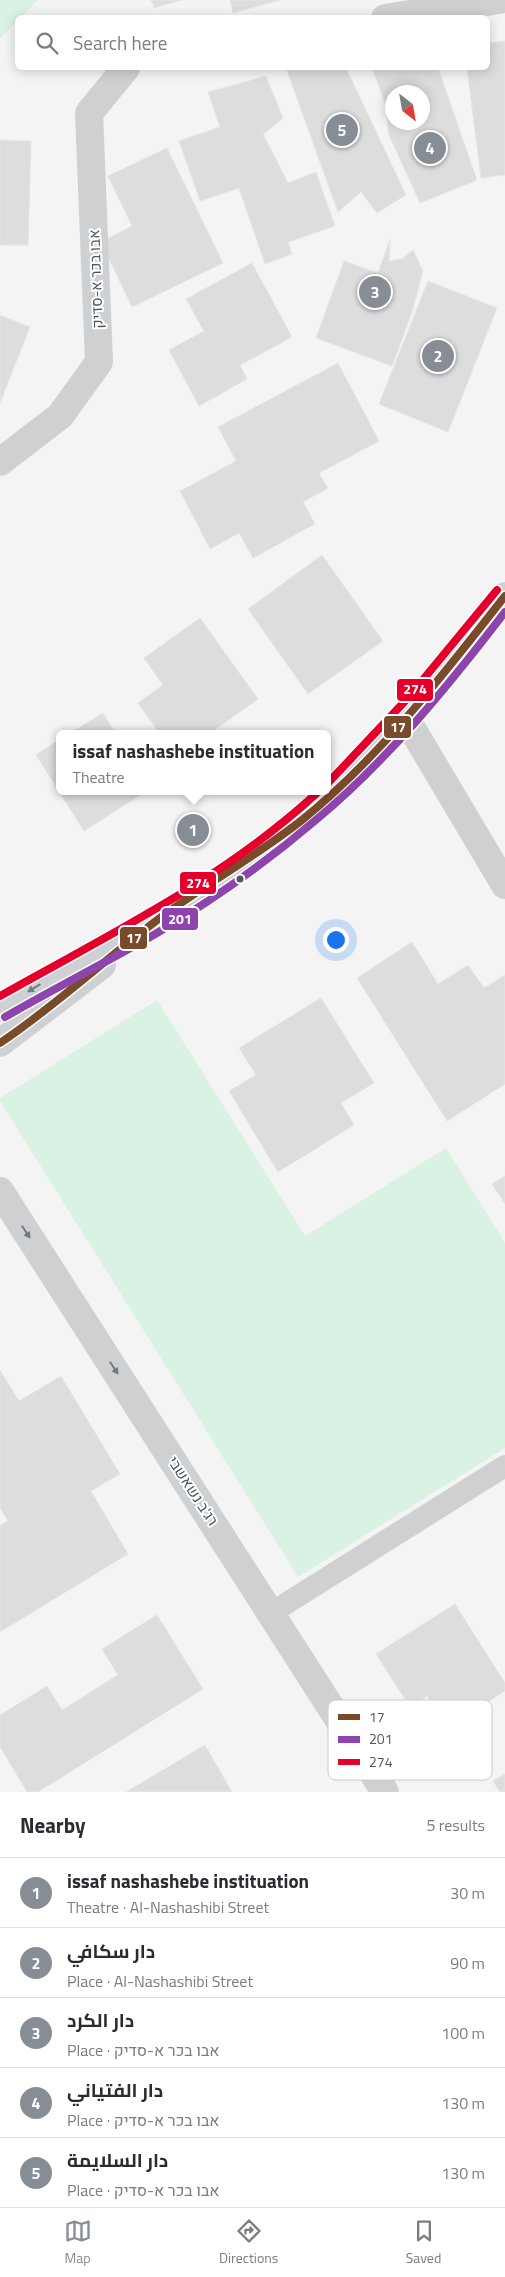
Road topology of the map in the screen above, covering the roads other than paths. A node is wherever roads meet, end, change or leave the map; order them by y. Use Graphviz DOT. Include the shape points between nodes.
graph roads {
  1 [pos="499,0"];
  2 [pos="404,15"];
  3 [pos="124,70"];
  4 [pos="0,462"];
  5 [pos="505,596"];
  6 [pos="405,717"];
  7 [pos="331,794"];
  8 [pos="330,795"];
  9 [pos="505,885"];
  10 [pos="154,923"];
  11 [pos="0,1008"];
  12 [pos="0,1043"];
  13 [pos="0,1191"];
  14 [pos="505,1466"];
  15 [pos="271,1613"];
  16 [pos="328,1702"];
  17 [pos="377,1780"];
  18 [pos="385,1792"];
  1 -- 2 [label="street"];
  3 -- 4 [label="street, אבו בכר א-סדיק" via="89,114 99,362 60,416"];
  5 -- 6 [label="street"];
  6 -- 7 [label="street"];
  6 -- 9 [label="street"];
  8 -- 10 [label="street" via="226,875"];
  10 -- 11 [label="street, one-way"];
  10 -- 12 [label="street"];
  13 -- 15 [label="street, רג'ב נשאשבי, one-way"];
  14 -- 15 [label="lane"];
  15 -- 16 [label="street, רג'ב נשאשבי"];
  17 -- 18 [label="street, רג'ב נשאשבי"];
}
